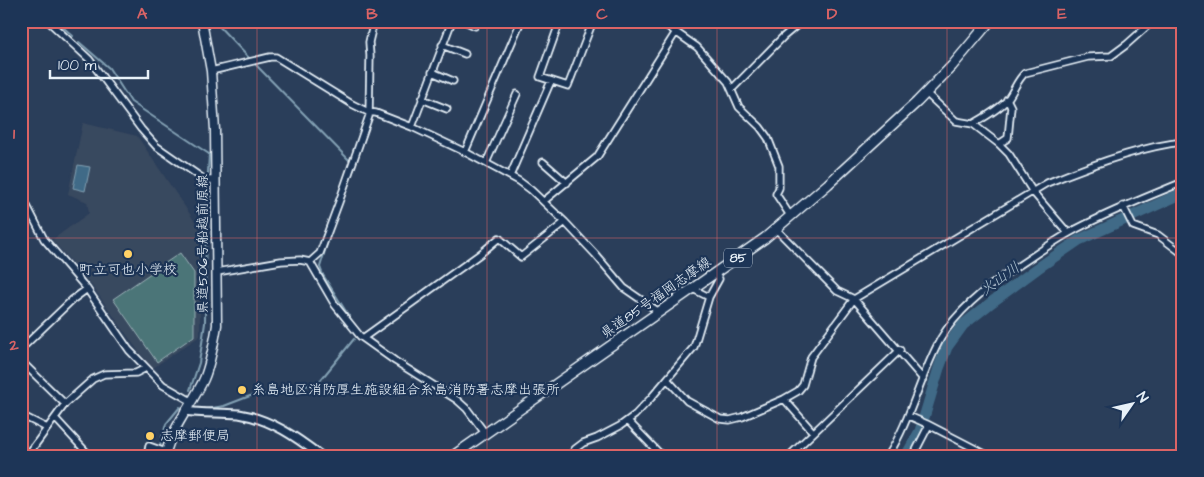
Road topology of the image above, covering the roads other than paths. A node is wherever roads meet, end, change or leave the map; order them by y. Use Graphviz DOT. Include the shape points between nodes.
graph roads {
  1 [pos="48,21"];
  2 [pos="202,21"];
  3 [pos="374,21"];
  4 [pos="452,21"];
  5 [pos="464,21"];
  6 [pos="521,21"];
  7 [pos="560,21"];
  8 [pos="593,21"];
  9 [pos="660,21"];
  10 [pos="802,21"];
  11 [pos="977,21"];
  12 [pos="990,21"];
  13 [pos="1153,21"];
  14 [pos="475,26"];
  15 [pos="982,31"];
  16 [pos="676,32"];
  17 [pos="442,45"];
  18 [pos="464,54"];
  19 [pos="211,71"];
  20 [pos="432,72"];
  21 [pos="453,80"];
  22 [pos="551,81"];
  23 [pos="732,89"];
  24 [pos="926,93"];
  25 [pos="517,94"];
  26 [pos="422,99"];
  27 [pos="1008,99"];
  28 [pos="447,109"];
  29 [pos="368,112"];
  30 [pos="974,124"];
  31 [pos="412,127"];
  32 [pos="1183,142"];
  33 [pos="999,144"];
  34 [pos="465,152"];
  35 [pos="543,162"];
  36 [pos="486,163"];
  37 [pos="510,176"];
  38 [pos="215,180"];
  39 [pos="1183,182"];
  40 [pos="567,183"];
  41 [pos="1033,192"];
  42 [pos="21,194"];
  43 [pos="544,201"];
  44 [pos="1124,209"];
  45 [pos="791,216"];
  46 [pos="565,222"];
  47 [pos="776,229"];
  48 [pos="1068,233"];
  49 [pos="1183,254"];
  50 [pos="310,262"];
  51 [pos="217,272"];
  52 [pos="715,274"];
  53 [pos="87,289"];
  54 [pos="693,289"];
  55 [pos="709,298"];
  56 [pos="854,299"];
  57 [pos="659,312"];
  58 [pos="363,338"];
  59 [pos="21,349"];
  60 [pos="900,350"];
  61 [pos="21,361"];
  62 [pos="146,368"];
  63 [pos="667,379"];
  64 [pos="923,379"];
  65 [pos="784,398"];
  66 [pos="191,401"];
  67 [pos="65,404"];
  68 [pos="185,411"];
  69 [pos="21,415"];
  70 [pos="909,416"];
  71 [pos="55,418"];
  72 [pos="628,421"];
  73 [pos="928,424"];
  74 [pos="47,428"];
  75 [pos="813,432"];
  76 [pos="484,433"];
  77 [pos="165,454"];
  78 [pos="27,456"];
  79 [pos="90,456"];
  80 [pos="147,456"];
  81 [pos="321,456"];
  82 [pos="453,456"];
  83 [pos="570,456"];
  84 [pos="662,456"];
  85 [pos="789,456"];
  86 [pos="888,456"];
  87 [pos="913,456"];
  88 [pos="989,456"];
  1 -- 38 [label="street" via="89,59 156,146 205,180"];
  2 -- 19 [label="main road, 県道506号船越前原線"];
  3 -- 29 [label="street" via="369,42"];
  4 -- 17 [label="street"];
  5 -- 14 [label="street"];
  6 -- 34 [label="street"];
  7 -- 22 [label="street" via="540,77"];
  8 -- 22 [label="street" via="568,86"];
  9 -- 16 [label="street"];
  10 -- 23 [label="street"];
  11 -- 15 [label="street"];
  12 -- 15 [label="main road, 県道85号福岡志摩線 / 85"];
  13 -- 27 [label="street" via="1111,56 1088,57 1025,73"];
  15 -- 24 [label="main road, 県道85号福岡志摩線 / 85"];
  16 -- 23 [label="street" via="697,47"];
  16 -- 40 [label="street" via="605,146"];
  17 -- 18 [label="street"];
  17 -- 20 [label="street"];
  19 -- 29 [label="street" via="276,57"];
  19 -- 38 [label="main road, 県道506号船越前原線"];
  20 -- 21 [label="street"];
  20 -- 26 [label="street"];
  22 -- 37 [label="street"];
  23 -- 45 [label="street" via="738,107 768,138 779,166 776,194"];
  24 -- 30 [label="street" via="956,121"];
  24 -- 45 [label="main road, 県道85号福岡志摩線 / 85"];
  25 -- 36 [label="street"];
  26 -- 28 [label="street"];
  26 -- 31 [label="street"];
  27 -- 30 [label="street"];
  27 -- 33 [label="street" via="1012,107 1008,138"];
  29 -- 31 [label="street"];
  29 -- 50 [label="street" via="358,150 320,253"];
  30 -- 33 [label="street"];
  31 -- 34 [label="street"];
  32 -- 41 [label="street" via="1169,143 1071,173"];
  33 -- 41 [label="street"];
  34 -- 36 [label="street"];
  35 -- 40 [label="street"];
  36 -- 37 [label="street"];
  37 -- 43 [label="street"];
  38 -- 51 [label="main road, 県道506号船越前原線"];
  39 -- 44 [label="street"];
  40 -- 43 [label="street"];
  41 -- 48 [label="street"];
  41 -- 56 [label="street"];
  42 -- 53 [label="street" via="44,239"];
  43 -- 46 [label="street"];
  44 -- 48 [label="street"];
  44 -- 49 [label="street" via="1133,226 1158,235"];
  45 -- 47 [label="main road, 県道85号福岡志摩線 / 85"];
  46 -- 57 [label="street" via="624,288"];
  46 -- 58 [label="street" via="521,257 499,238"];
  47 -- 52 [label="main road, 県道85号福岡志摩線 / 85"];
  47 -- 56 [label="street" via="837,291"];
  48 -- 64 [label="street" via="1004,276 966,307 941,339"];
  50 -- 51 [label="street" via="281,261"];
  50 -- 58 [label="street" via="335,305"];
  51 -- 66 [label="main road, 県道506号船越前原線" via="213,348 204,378"];
  52 -- 54 [label="main road, 県道85号福岡志摩線 / 85"];
  52 -- 55 [label="street" via="718,279"];
  53 -- 59 [label="street"];
  53 -- 62 [label="street" via="129,350"];
  54 -- 55 [label="street"];
  54 -- 57 [label="main road, 県道85号福岡志摩線 / 85"];
  55 -- 63 [label="street" via="694,347"];
  56 -- 60 [label="street"];
  56 -- 65 [label="street" via="811,356 803,385"];
  57 -- 76 [label="main road, 県道85号福岡志摩線 / 85"];
  58 -- 76 [label="street" via="457,400"];
  60 -- 64 [label="street"];
  60 -- 75 [label="street"];
  61 -- 67 [label="street"];
  62 -- 66 [label="street" via="163,385"];
  62 -- 67 [label="street" via="136,373 99,376"];
  63 -- 65 [label="street" via="688,401 720,419 742,417"];
  63 -- 72 [label="street"];
  64 -- 70 [label="street"];
  65 -- 75 [label="street"];
  66 -- 68 [label="main road, 県道506号船越前原線"];
  67 -- 71 [label="street"];
  68 -- 77 [label="main road, 県道506号船越前原線"];
  68 -- 81 [label="street" via="254,417 295,436"];
  69 -- 74 [label="street"];
  70 -- 73 [label="street"];
  70 -- 86 [label="street"];
  71 -- 74 [label="street"];
  71 -- 79 [label="street"];
  72 -- 83 [label="street" via="583,443"];
  72 -- 84 [label="street"];
  73 -- 87 [label="street"];
  73 -- 88 [label="street"];
  74 -- 78 [label="street"];
  75 -- 85 [label="street"];
  76 -- 82 [label="main road, 県道85号福岡志摩線 / 85"];
  77 -- 80 [label="street" via="149,446"];
}
